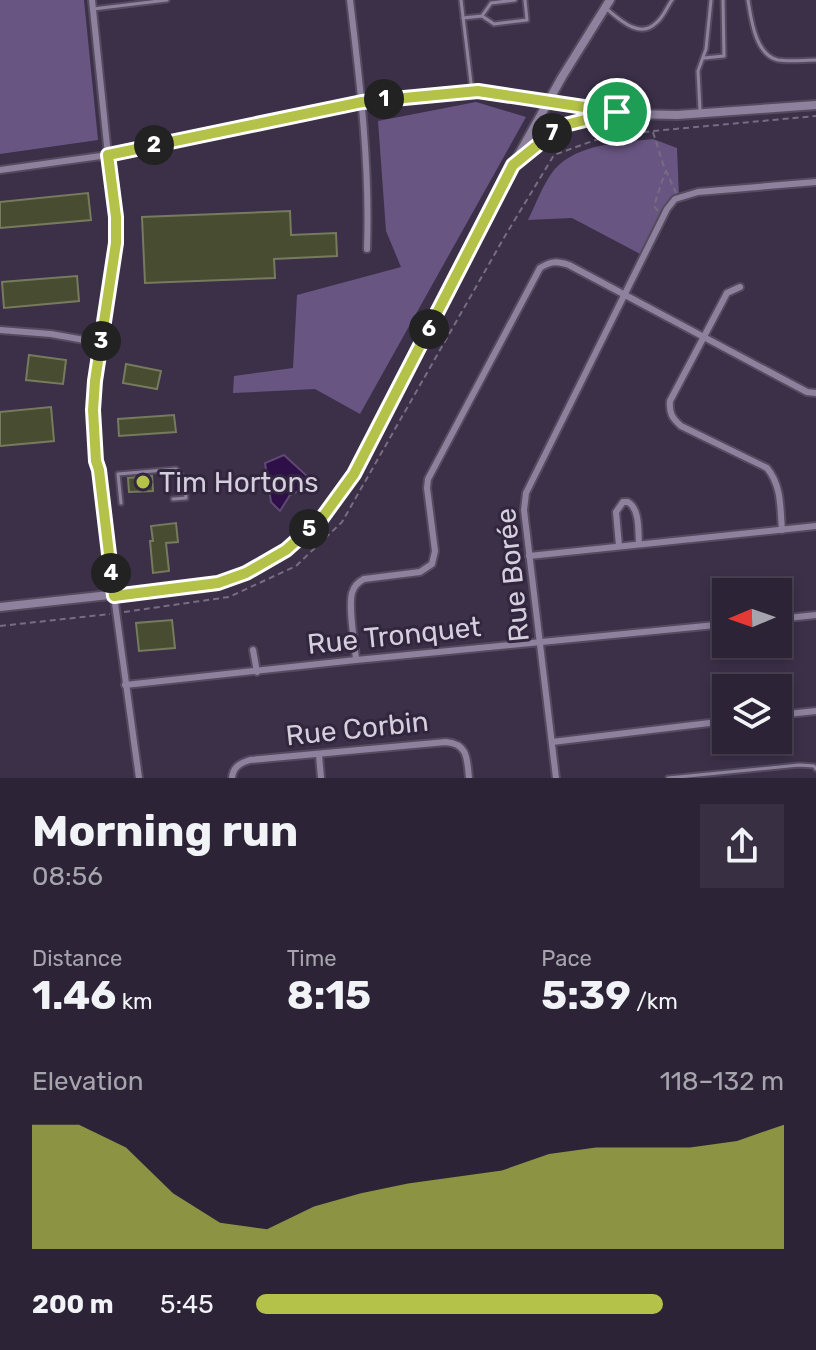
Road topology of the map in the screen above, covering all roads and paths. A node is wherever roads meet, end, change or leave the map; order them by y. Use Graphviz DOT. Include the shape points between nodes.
graph roads {
  1 [pos="92,0"];
  2 [pos="167,0"];
  3 [pos="350,0"];
  4 [pos="461,0"];
  5 [pos="515,0"];
  6 [pos="525,0"];
  7 [pos="672,0"];
  8 [pos="711,0"];
  9 [pos="723,0"];
  10 [pos="748,0"];
  11 [pos="607,4"];
  12 [pos="93,9"];
  13 [pos="482,16"];
  14 [pos="463,18"];
  15 [pos="704,58"];
  16 [pos="816,60"];
  17 [pos="472,91"];
  18 [pos="362,102"];
  19 [pos="548,102"];
  20 [pos="816,105"];
  21 [pos="617,112"];
  22 [pos="700,115"];
  23 [pos="653,131"];
  24 [pos="108,155"];
  25 [pos="513,165"];
  26 [pos="0,170"];
  27 [pos="666,170"];
  28 [pos="816,182"];
  29 [pos="679,198"];
  30 [pos="662,219"];
  31 [pos="367,249"];
  32 [pos="740,287"];
  33 [pos="625,295"];
  34 [pos="0,330"];
  35 [pos="704,337"];
  36 [pos="101,343"];
  37 [pos="816,393"];
  38 [pos="173,499"];
  39 [pos="121,503"];
  40 [pos="816,526"];
  41 [pos="782,530"];
  42 [pos="639,544"];
  43 [pos="619,546"];
  44 [pos="529,556"];
  45 [pos="114,596"];
  46 [pos="0,607"];
  47 [pos="816,615"];
  48 [pos="792,618"];
  49 [pos="712,625"];
  50 [pos="541,642"];
  51 [pos="253,650"];
  52 [pos="356,660"];
  53 [pos="257,672"];
  54 [pos="125,685"];
  55 [pos="816,711"];
  56 [pos="792,714"];
  57 [pos="712,723"];
  58 [pos="552,742"];
  59 [pos="319,755"];
  60 [pos="816,769"];
  61 [pos="714,776"];
  62 [pos="139,778"];
  63 [pos="232,778"];
  64 [pos="321,778"];
  65 [pos="469,778"];
  66 [pos="556,778"];
  67 [pos="668,778"];
  1 -- 12 [label="street"];
  2 -- 12 [label="lane"];
  3 -- 18 [label="street"];
  4 -- 14 [label="lane"];
  5 -- 13 [label="lane" via="491,3"];
  6 -- 13 [label="lane" via="527,20 494,24"];
  7 -- 11 [label="lane" via="657,23 643,29 626,25"];
  8 -- 15 [label="lane"];
  9 -- 15 [label="lane" via="724,56"];
  10 -- 16 [label="lane" via="764,52 775,60"];
  11 -- 19 [label="street"];
  12 -- 24 [label="street"];
  13 -- 14 [label="lane"];
  14 -- 17 [label="lane"];
  15 -- 22 [label="lane" via="698,71"];
  17 -- 18 [label="street"];
  17 -- 19 [label="street"];
  18 -- 24 [label="street"];
  18 -- 31 [label="street"];
  19 -- 21 [label="street"];
  19 -- 25 [label="street"];
  20 -- 22 [label="street"];
  21 -- 22 [label="street"];
  21 -- 25 [label="street" via="561,126"];
  23 -- 27 [label="path"];
  24 -- 26 [label="street"];
  24 -- 36 [label="street" via="116,243"];
  25 -- 45 [label="street" via="354,474 322,518 286,550 246,573 218,583"];
  27 -- 29 [label="path"];
  27 -- 30 [label="path" via="654,206"];
  28 -- 29 [label="street"];
  29 -- 30 [label="street, Rue Borée"];
  30 -- 33 [label="street, Rue Borée"];
  32 -- 35 [label="street" via="727,293"];
  33 -- 35 [label="street"];
  33 -- 44 [label="street, Rue Borée" via="526,493"];
  33 -- 52 [label="street" via="562,263 540,268 428,479 432,564 420,572 364,579 353,589"];
  34 -- 36 [label="street"];
  35 -- 37 [label="street"];
  35 -- 41 [label="street" via="670,401 671,416 773,474"];
  36 -- 45 [label="street" via="93,410"];
  38 -- 39 [label="lane" via="186,498 184,478 176,469 118,474"];
  40 -- 41 [label="street"];
  41 -- 42 [label="street"];
  42 -- 43 [label="street"];
  42 -- 43 [label="street" via="634,505 623,502 616,512"];
  43 -- 44 [label="street"];
  44 -- 50 [label="street, Rue Borée"];
  45 -- 46 [label="street"];
  45 -- 54 [label="street"];
  47 -- 48 [label="street"];
  49 -- 50 [label="street, Rue Tronquet"];
  50 -- 52 [label="street, Rue Tronquet"];
  50 -- 58 [label="street, Rue Borée"];
  51 -- 53 [label="street"];
  52 -- 53 [label="street, Rue Tronquet"];
  53 -- 54 [label="street, Rue Tronquet"];
  54 -- 62 [label="street"];
  55 -- 56 [label="street"];
  57 -- 58 [label="street"];
  58 -- 66 [label="street, Rue Borée"];
  59 -- 63 [label="street, Rue Corbin" via="250,760 240,763"];
  59 -- 64 [label="street"];
  59 -- 65 [label="street, Rue Corbin" via="453,742 464,751"];
  60 -- 61 [label="lane" via="799,765"];
  61 -- 67 [label="lane"];
}
